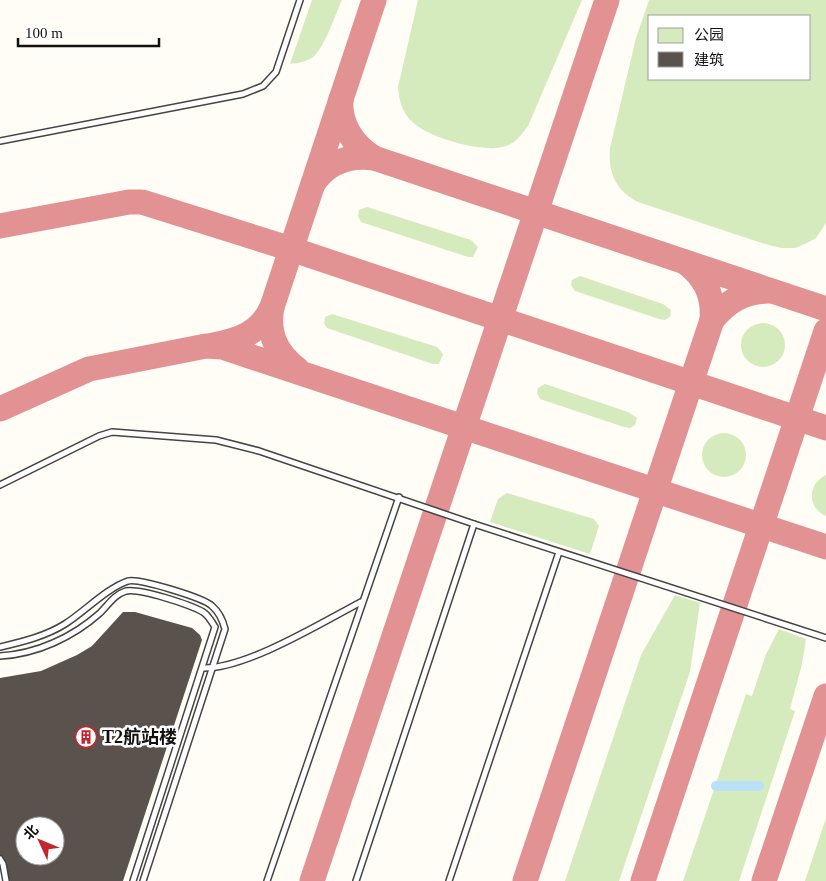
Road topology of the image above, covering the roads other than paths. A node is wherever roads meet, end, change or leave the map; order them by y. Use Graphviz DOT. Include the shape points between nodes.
graph roads {
  1 [pos="300,0"];
  2 [pos="0,141"];
  3 [pos="0,485"];
  4 [pos="398,497"];
  5 [pos="474,524"];
  6 [pos="559,552"];
  7 [pos="361,602"];
  8 [pos="826,638"];
  9 [pos="0,647"];
  10 [pos="0,656"];
  11 [pos="203,668"];
  12 [pos="212,668"];
  13 [pos="0,859"];
  14 [pos="6,881"];
  15 [pos="133,881"];
  16 [pos="143,881"];
  17 [pos="267,881"];
  18 [pos="356,881"];
  19 [pos="449,881"];
  1 -- 2 [label="lane" via="276,72 263,86 243,94"];
  3 -- 4 [label="lane" via="99,436 122,431 236,444"];
  4 -- 5 [label="lane"];
  4 -- 7 [label="lane"];
  5 -- 6 [label="lane"];
  5 -- 18 [label="lane"];
  6 -- 8 [label="lane"];
  6 -- 19 [label="lane"];
  7 -- 12 [label="lane" via="242,661"];
  7 -- 17 [label="lane"];
  9 -- 12 [label="lane" via="27,641 63,625 130,580 151,582 211,605 222,620 225,629"];
  10 -- 11 [label="lane" via="36,650 66,637 127,591 156,595 205,613 216,627"];
  11 -- 12 [label="lane"];
  11 -- 15 [label="lane"];
  12 -- 16 [label="lane"];
  13 -- 14 [label="lane"];
}
